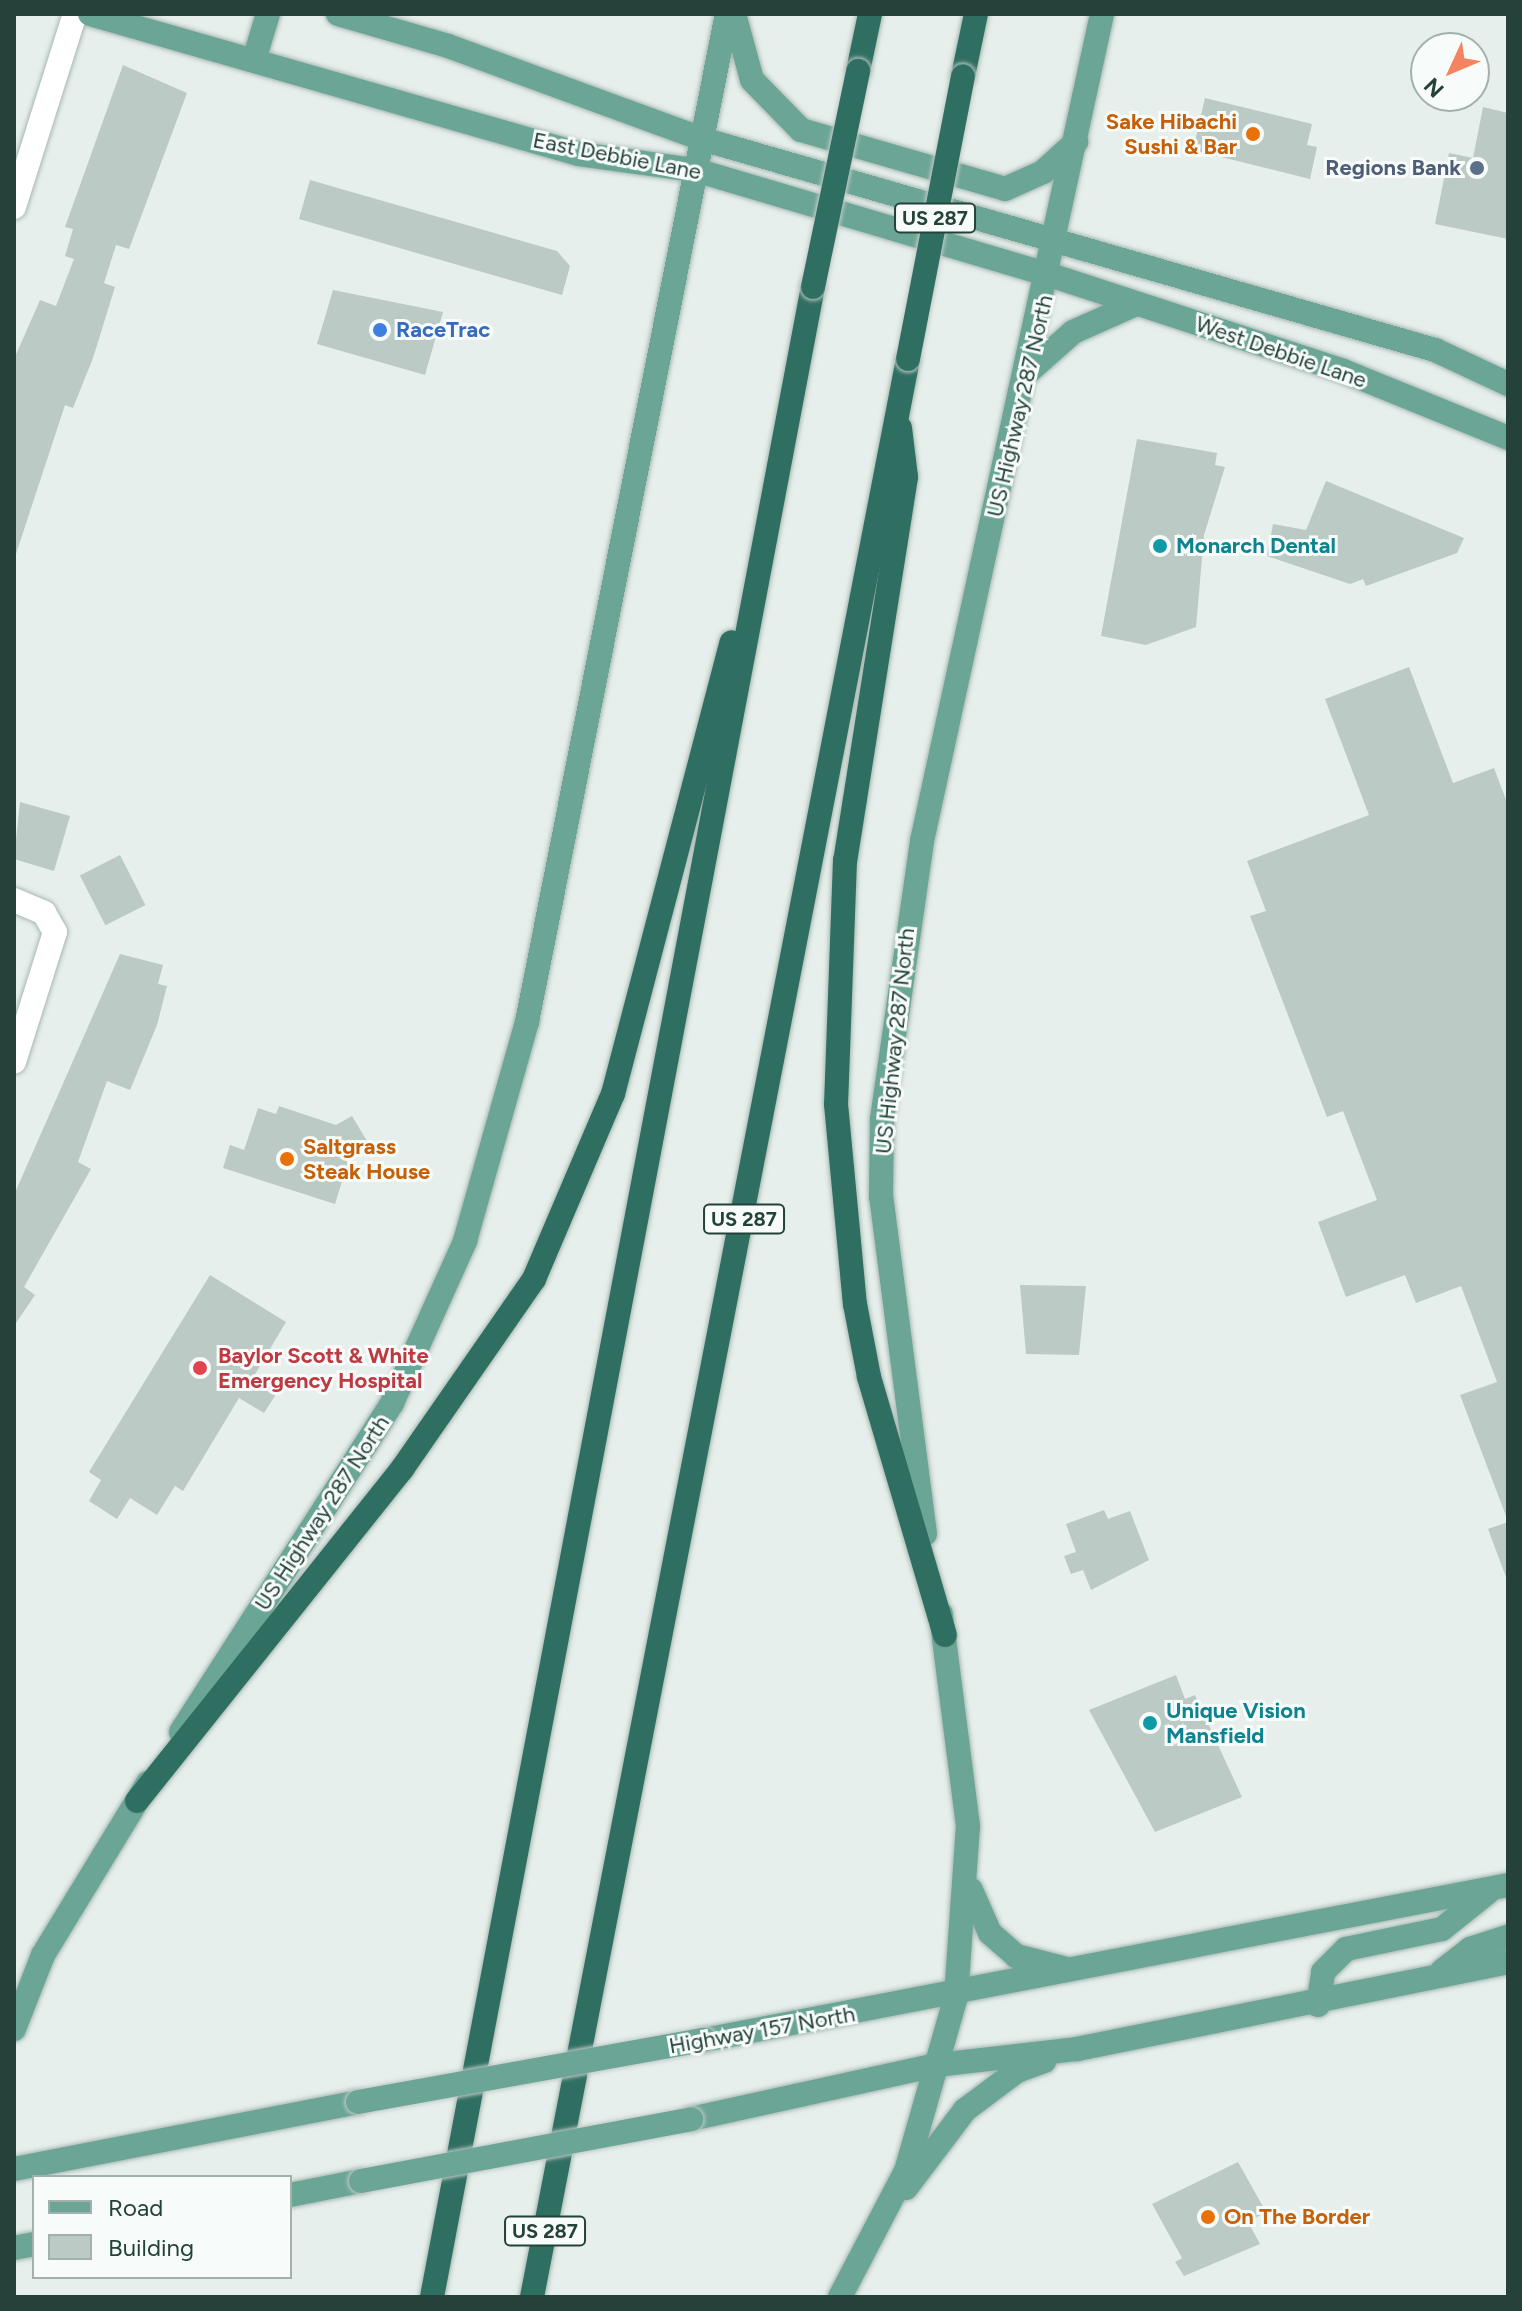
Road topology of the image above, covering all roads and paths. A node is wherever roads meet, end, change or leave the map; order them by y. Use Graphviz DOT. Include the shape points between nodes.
graph roads {
  1 [pos="75,14"];
  2 [pos="90,14"];
  3 [pos="268,14"];
  4 [pos="338,14"];
  5 [pos="727,14"];
  6 [pos="734,14"];
  7 [pos="870,14"];
  8 [pos="976,14"];
  9 [pos="1102,14"];
  10 [pos="254,60"];
  11 [pos="702,139"];
  12 [pos="1076,142"];
  13 [pos="695,170"];
  14 [pos="14,207"];
  15 [pos="1056,238"];
  16 [pos="1050,275"];
  17 [pos="1136,304"];
  18 [pos="1028,372"];
  19 [pos="1508,384"];
  20 [pos="898,406"];
  21 [pos="1508,438"];
  22 [pos="764,549"];
  23 [pos="14,900"];
  24 [pos="14,1062"];
  25 [pos="945,1635"];
  26 [pos="137,1801"];
  27 [pos="967,1870"];
  28 [pos="1499,1888"];
  29 [pos="1508,1937"];
  30 [pos="1508,1962"];
  31 [pos="1081,1969"];
  32 [pos="1437,1974"];
  33 [pos="956,1997"];
  34 [pos="1318,2005"];
  35 [pos="14,2029"];
  36 [pos="1077,2049"];
  37 [pos="937,2065"];
  38 [pos="14,2169"];
  39 [pos="292,2195"];
  40 [pos="885,2215"];
  41 [pos="432,2297"];
  42 [pos="532,2297"];
  43 [pos="840,2297"];
  1 -- 14 [label="street"];
  2 -- 10 [label="main road, East Debbie Lane"];
  3 -- 10 [label="main road"];
  4 -- 11 [label="main road, East Debbie Lane" via="448,46"];
  5 -- 11 [label="main road, US Highway 287 North"];
  6 -- 12 [label="main road" via="752,80 801,130 1005,189 1043,172"];
  7 -- 22 [label="highway, bridge"];
  8 -- 20 [label="highway, US 287, bridge"];
  9 -- 12 [label="main road, US Highway 287 North"];
  10 -- 13 [label="main road, East Debbie Lane" via="579,154"];
  11 -- 13 [label="main road, US Highway 287 North"];
  11 -- 15 [label="main road, East Debbie Lane"];
  12 -- 15 [label="main road, US Highway 287 North"];
  13 -- 16 [label="main road, East Debbie Lane"];
  13 -- 26 [label="main road, US Highway 287 North" via="527,1022 465,1241 392,1403"];
  15 -- 16 [label="main road, US Highway 287 North"];
  15 -- 19 [label="main road, West Debbie Lane" via="1435,350"];
  16 -- 17 [label="main road, West Debbie Lane"];
  16 -- 18 [label="main road, US Highway 287 North"];
  17 -- 18 [label="main road" via="1078,329"];
  17 -- 21 [label="main road, West Debbie Lane" via="1343,371"];
  18 -- 25 [label="main road, US Highway 287 North" via="922,841 882,1119 881,1197 913,1472"];
  20 -- 25 [label="highway" via="906,477 845,860 836,1104 869,1377"];
  20 -- 42 [label="highway, US 287"];
  22 -- 26 [label="highway" via="728,653 613,1094 534,1279 402,1469"];
  22 -- 41 [label="highway"];
  23 -- 24 [label="street" via="44,913 55,932"];
  25 -- 27 [label="main road, US Highway 287 North" via="960,1721"];
  26 -- 35 [label="main road, US Highway 287 North" via="43,1955"];
  27 -- 31 [label="main road" via="973,1903 1007,1948 1048,1968"];
  27 -- 33 [label="main road, US Highway 287 North"];
  28 -- 31 [label="main road, Highway 157 North" via="1260,1928"];
  28 -- 34 [label="main road" via="1442,1929 1346,1949 1323,1972"];
  29 -- 32 [label="main road" via="1470,1949"];
  30 -- 32 [label="main road"];
  31 -- 33 [label="main road, Highway 157 North"];
  32 -- 34 [label="main road"];
  33 -- 37 [label="main road, US Highway 287 North"];
  33 -- 38 [label="main road, Highway 157 North, bridge" via="358,2102"];
  34 -- 36 [label="main road"];
  36 -- 37 [label="main road"];
  36 -- 40 [label="main road" via="1017,2071 965,2110"];
  37 -- 39 [label="main road, bridge" via="691,2119"];
  37 -- 40 [label="main road, US Highway 287 North"];
  40 -- 43 [label="main road, US Highway 287 North"];
}
